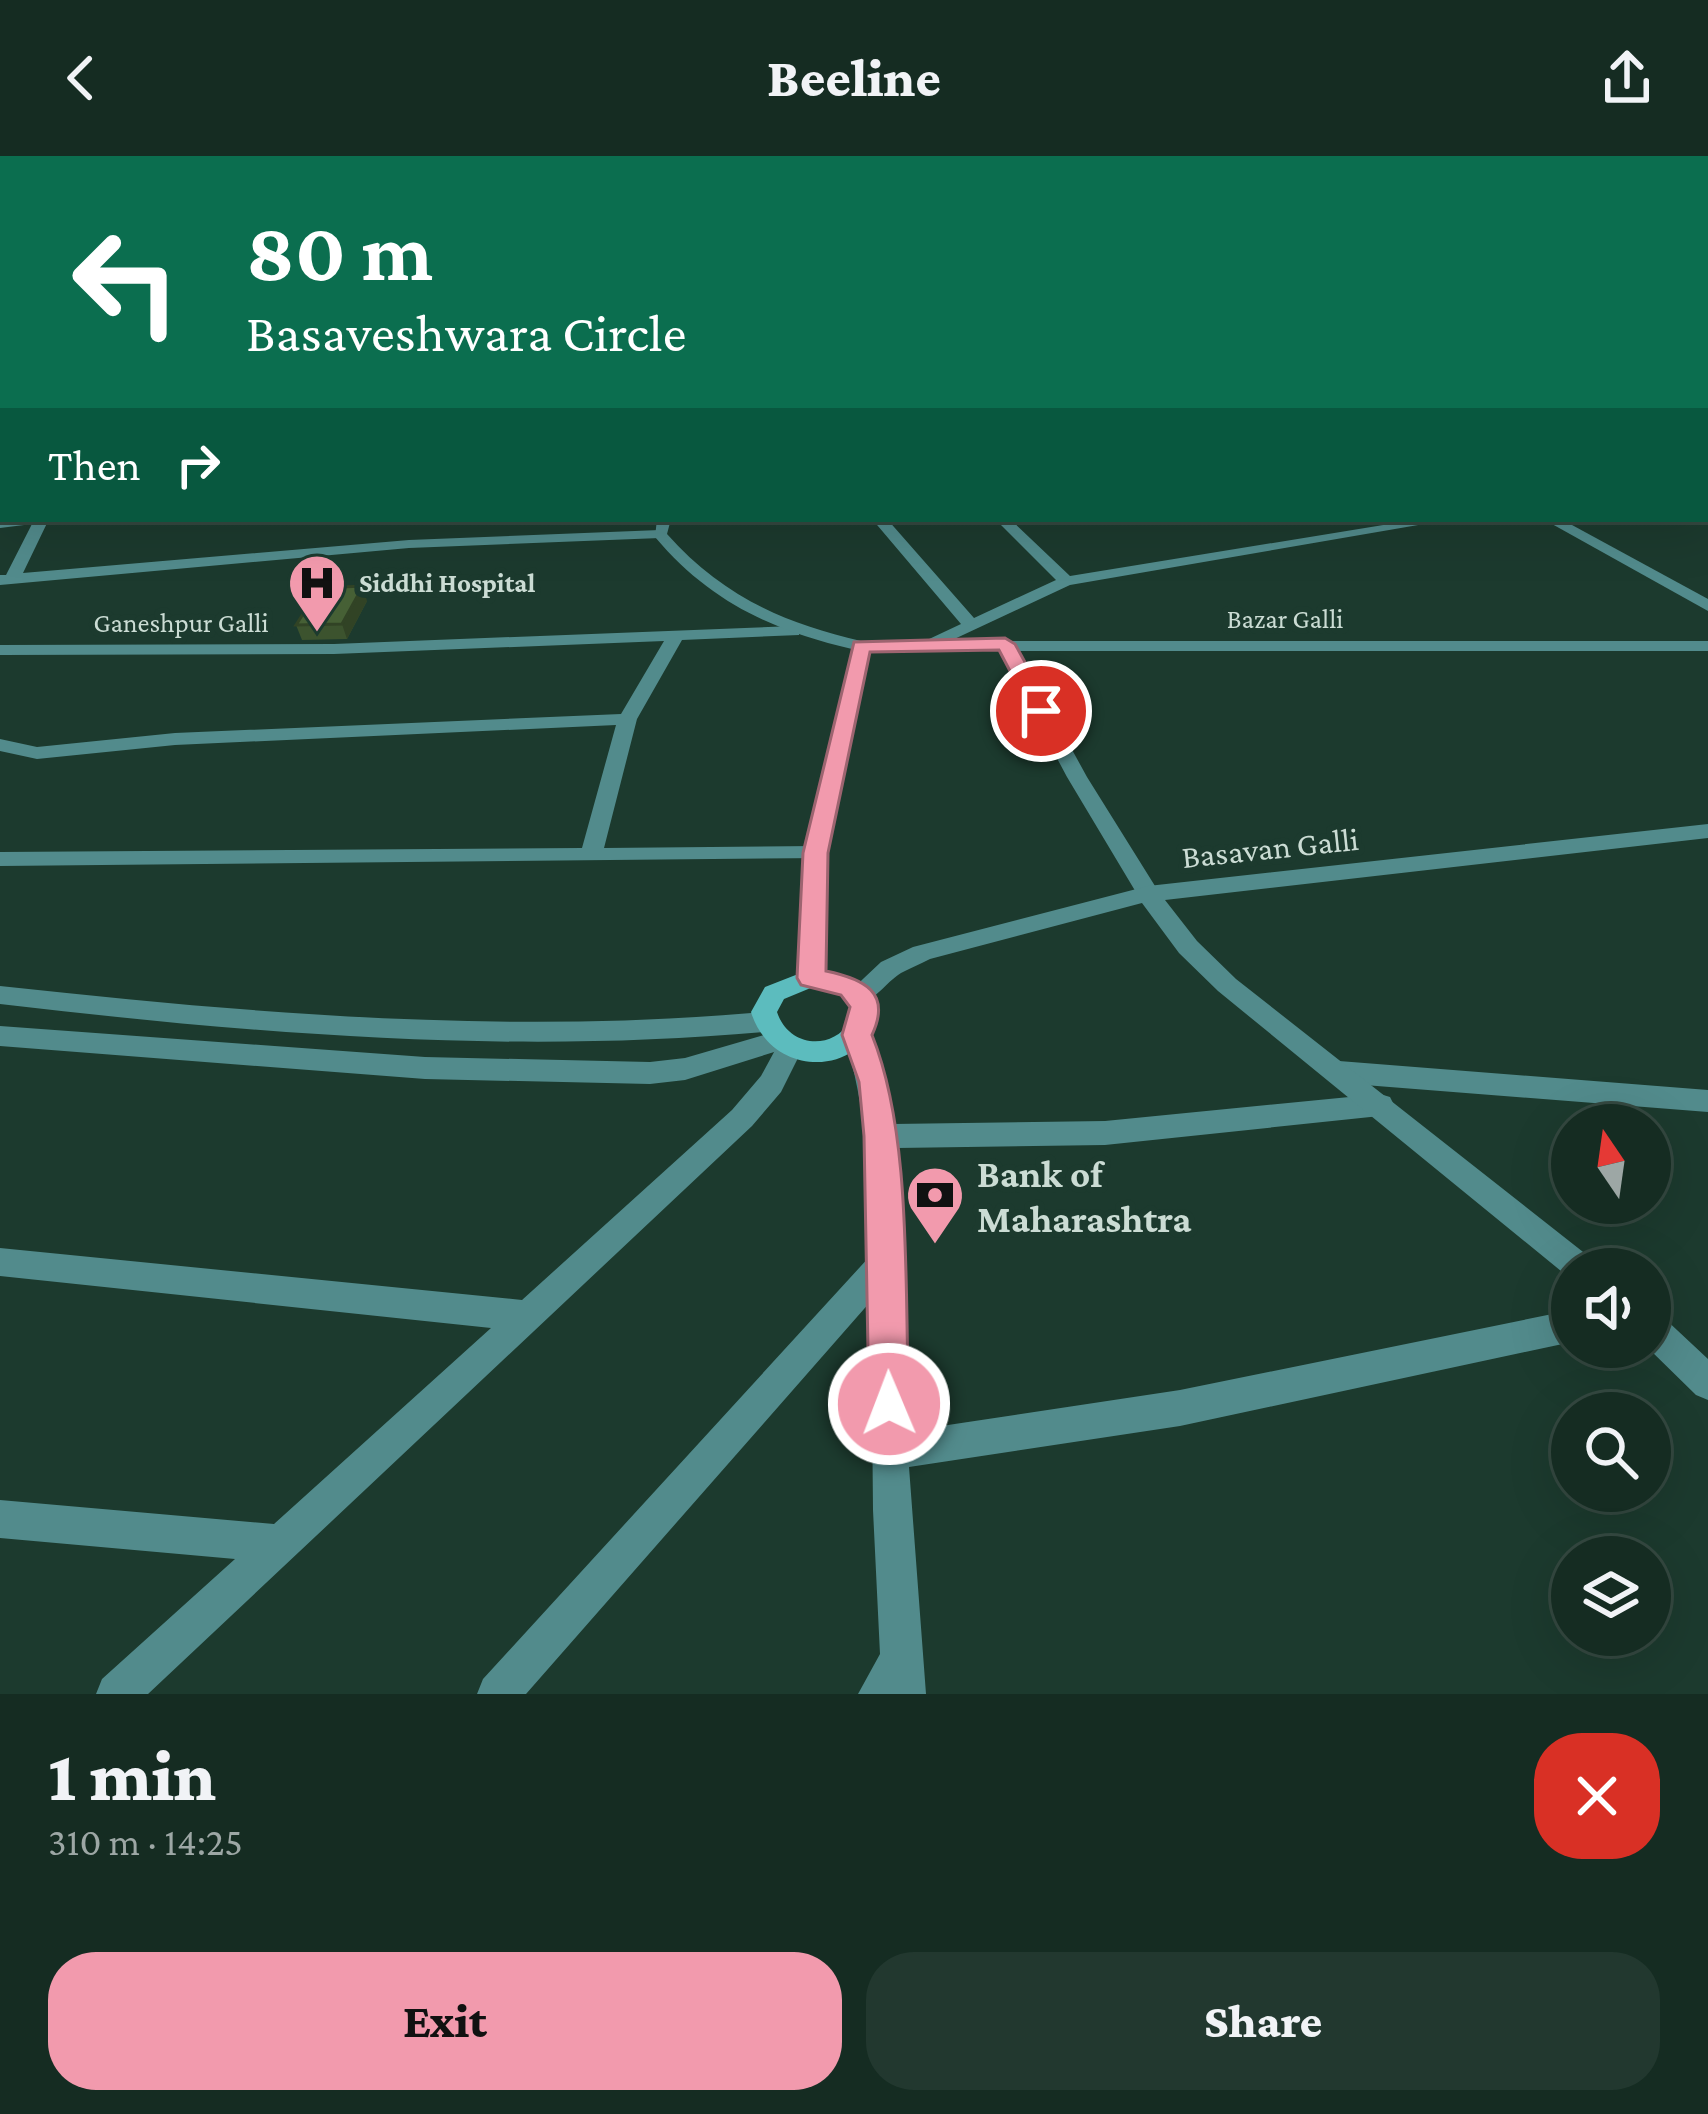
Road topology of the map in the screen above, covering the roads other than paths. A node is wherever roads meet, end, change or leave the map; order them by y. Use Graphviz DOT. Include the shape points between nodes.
graph roads {
  1 [pos="37,522"];
  2 [pos="882,522"];
  3 [pos="1005,522"];
  4 [pos="1429,522"];
  5 [pos="1555,522"];
  6 [pos="663,524"];
  7 [pos="6,579"];
  8 [pos="1066,581"];
  9 [pos="1708,606"];
  10 [pos="970,624"];
  11 [pos="793,631"];
  12 [pos="676,636"];
  13 [pos="933,644"];
  14 [pos="1005,644"];
  15 [pos="861,646"];
  16 [pos="1708,646"];
  17 [pos="0,650"];
  18 [pos="628,719"];
  19 [pos="0,746"];
  20 [pos="1708,831"];
  21 [pos="592,851"];
  22 [pos="816,853"];
  23 [pos="0,859"];
  24 [pos="1148,893"];
  25 [pos="811,978"];
  26 [pos="0,995"];
  27 [pos="859,995"];
  28 [pos="857,1035"];
  29 [pos="0,1036"];
  30 [pos="778,1037"];
  31 [pos="1339,1072"];
  32 [pos="1708,1102"];
  33 [pos="1380,1105"];
  34 [pos="880,1136"];
  35 [pos="1555,1248"];
  36 [pos="886,1260"];
  37 [pos="0,1262"];
  38 [pos="529,1316"];
  39 [pos="1551,1331"];
  40 [pos="1671,1348"];
  41 [pos="1708,1383"];
  42 [pos="890,1452"];
  43 [pos="0,1519"];
  44 [pos="282,1544"];
  45 [pos="895,1683"];
  46 [pos="117,1694"];
  47 [pos="498,1694"];
  1 -- 7 [label="street"];
  2 -- 10 [label="street"];
  3 -- 8 [label="street"];
  4 -- 8 [label="street"];
  5 -- 9 [label="street"];
  6 -- 7 [label="street"];
  6 -- 11 [label="street" via="688,570"];
  8 -- 10 [label="street"];
  10 -- 13 [label="street"];
  11 -- 12 [label="street, Ganeshpur Galli"];
  11 -- 15 [label="street, Bazar Galli"];
  12 -- 17 [label="street, Ganeshpur Galli"];
  12 -- 18 [label="street"];
  13 -- 14 [label="street, Bazar Galli"];
  13 -- 15 [label="street, Bazar Galli"];
  14 -- 16 [label="street, Bazar Galli"];
  14 -- 24 [label="street"];
  15 -- 22 [label="street"];
  18 -- 19 [label="street" via="236,735 37,753"];
  18 -- 21 [label="street"];
  20 -- 24 [label="street, Basavan Galli"];
  21 -- 22 [label="street"];
  21 -- 23 [label="street"];
  22 -- 25 [label="street"];
  24 -- 27 [label="street, Basavan Galli" via="922,953"];
  24 -- 31 [label="street" via="1226,985"];
  25 -- 27 [label="main road" via="839,981"];
  25 -- 30 [label="main road" via="775,992 764,1012"];
  26 -- 30 [label="street" via="560,1038"];
  27 -- 28 [label="main road" via="866,1015"];
  28 -- 30 [label="main road" via="819,1052"];
  28 -- 34 [label="street" via="875,1082"];
  29 -- 30 [label="street" via="425,1068 650,1073"];
  30 -- 38 [label="street" via="771,1084 742,1118"];
  31 -- 32 [label="street"];
  31 -- 33 [label="street"];
  33 -- 34 [label="street" via="1105,1133"];
  33 -- 35 [label="street"];
  34 -- 36 [label="street"];
  36 -- 42 [label="street"];
  36 -- 47 [label="street"];
  37 -- 38 [label="street"];
  38 -- 44 [label="street"];
  39 -- 42 [label="street" via="1180,1408"];
  40 -- 41 [label="street"];
  42 -- 45 [label="street"];
  43 -- 44 [label="street"];
  44 -- 46 [label="street"];
}
